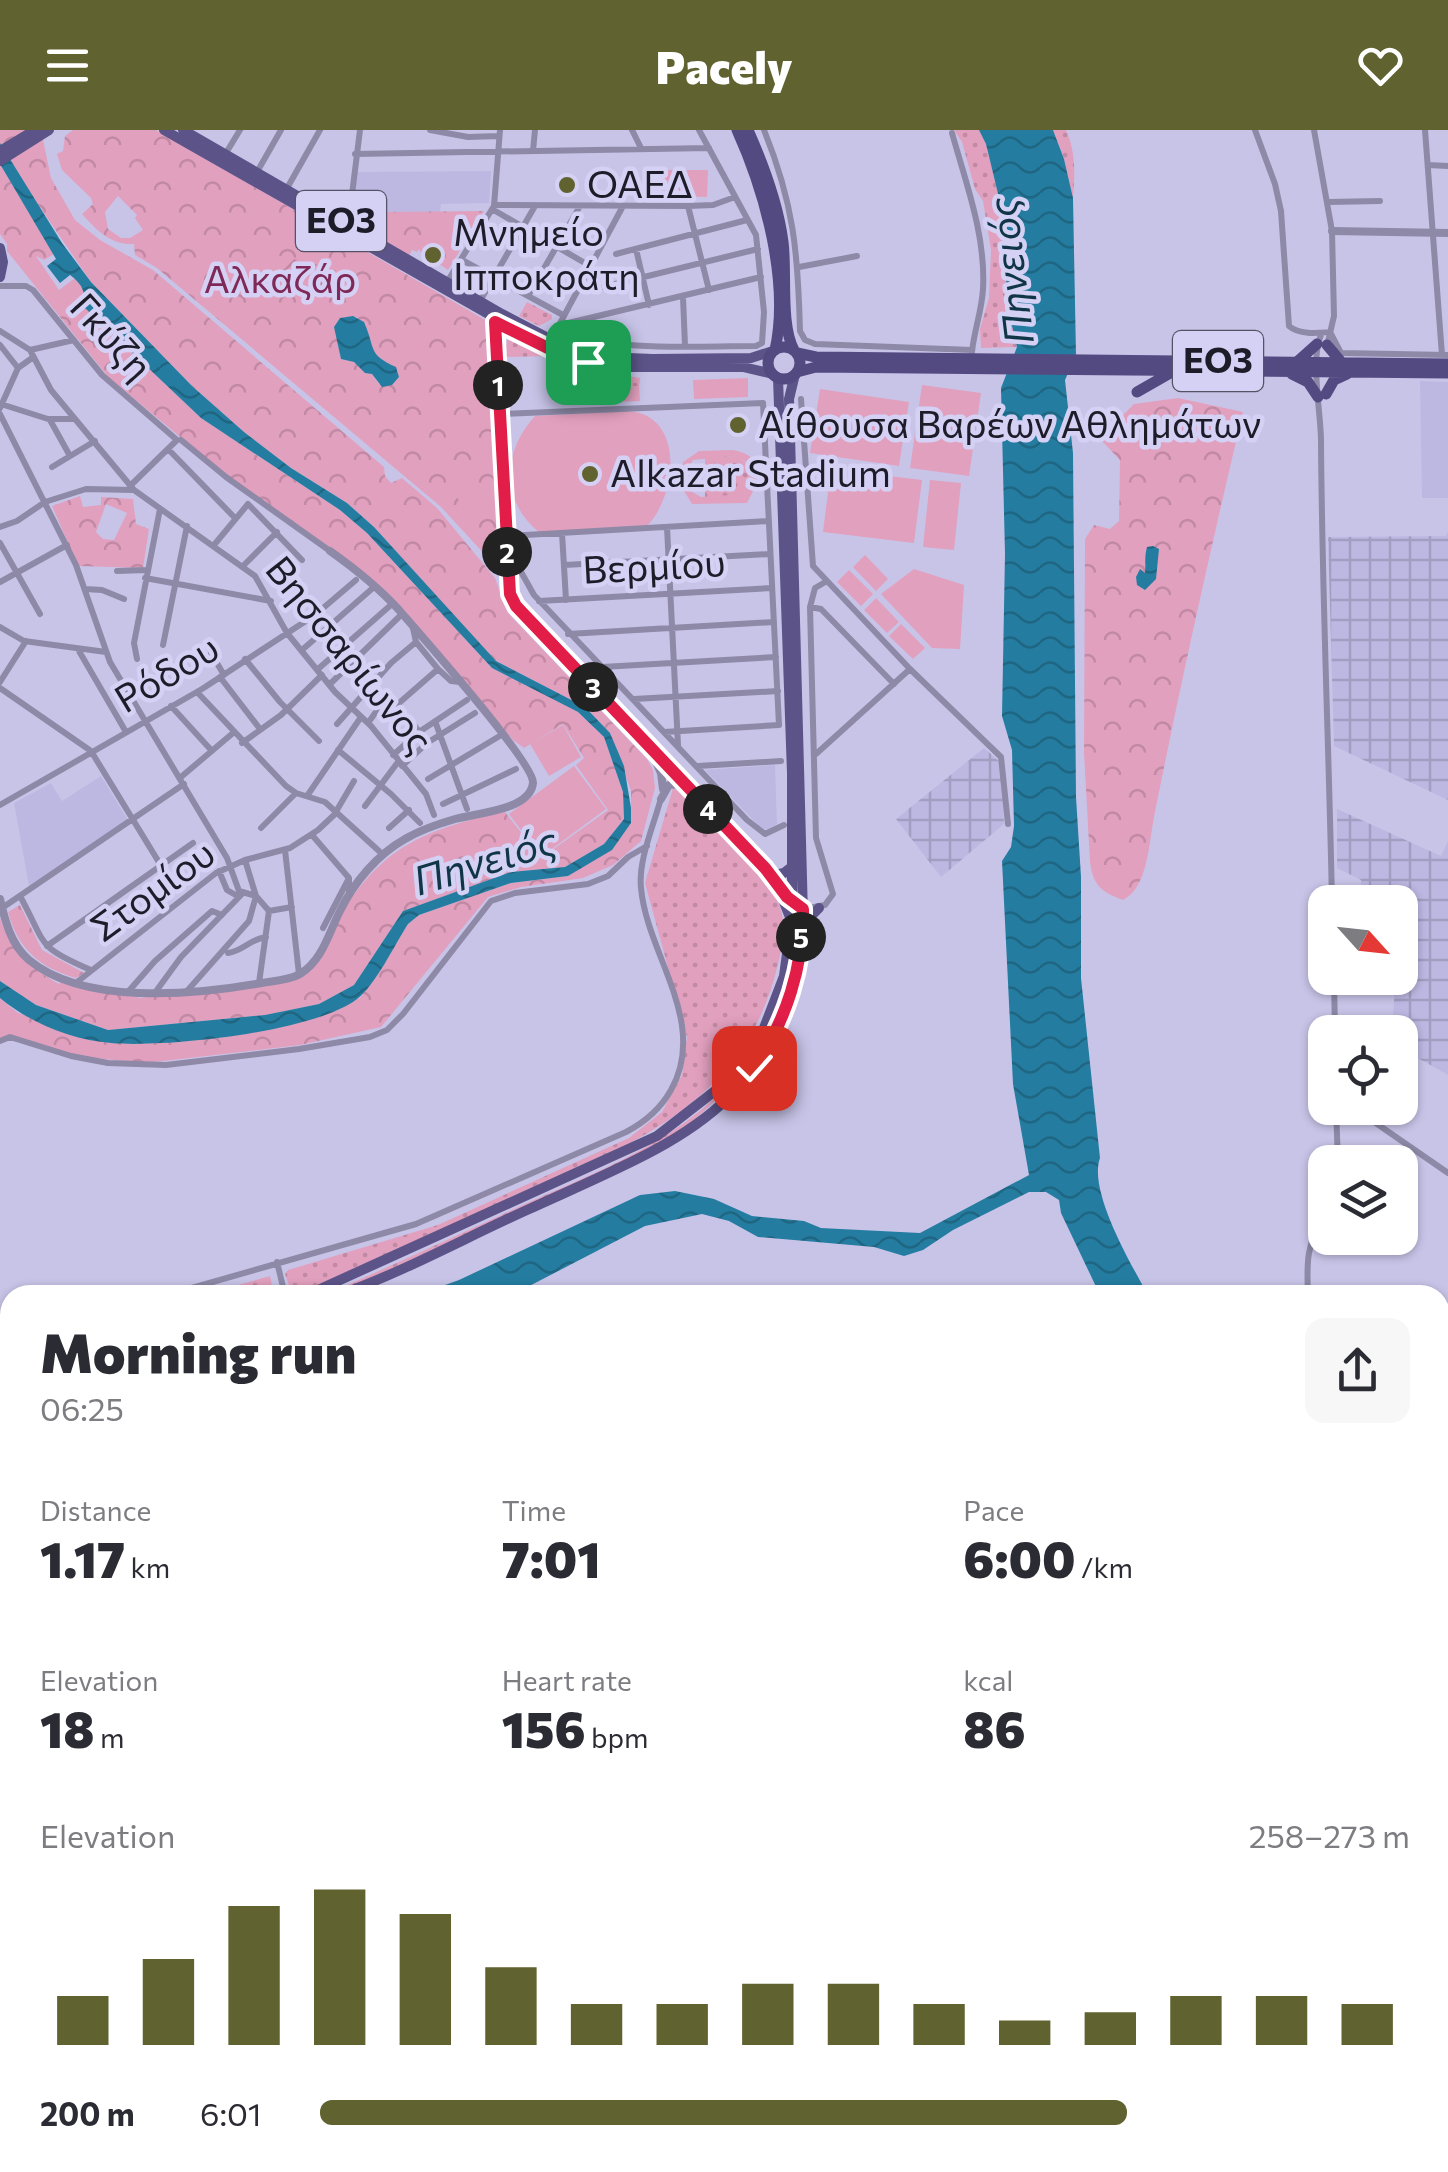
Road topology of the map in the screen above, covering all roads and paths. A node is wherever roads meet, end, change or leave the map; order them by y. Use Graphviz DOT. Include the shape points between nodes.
graph roads {
  1 [pos="164,130"];
  2 [pos="183,130"];
  3 [pos="240,130"];
  4 [pos="281,130"];
  5 [pos="320,130"];
  6 [pos="360,130"];
  7 [pos="430,130"];
  8 [pos="535,130"];
  9 [pos="632,130"];
  10 [pos="699,130"];
  11 [pos="737,130"];
  12 [pos="748,130"];
  13 [pos="764,130"];
  14 [pos="1255,130"];
  15 [pos="1314,130"];
  16 [pos="1425,130"];
  17 [pos="44,131"];
  18 [pos="196,133"];
  19 [pos="499,133"];
  20 [pos="952,133"];
  21 [pos="640,148"];
  22 [pos="709,148"];
  23 [pos="533,151"];
  24 [pos="0,152"];
  25 [pos="498,153"];
  26 [pos="225,154"];
  27 [pos="355,154"];
  28 [pos="0,161"];
  29 [pos="1428,166"];
  30 [pos="1448,166"];
  31 [pos="256,172"];
  32 [pos="286,190"];
  33 [pos="735,197"];
  34 [pos="1328,202"];
  35 [pos="1380,202"];
  36 [pos="624,205"];
  37 [pos="535,206"];
  38 [pos="580,206"];
  39 [pos="688,206"];
  40 [pos="493,207"];
  41 [pos="747,220"];
  42 [pos="523,227"];
  43 [pos="346,230"];
  44 [pos="1332,231"];
  45 [pos="1434,233"];
  46 [pos="1448,233"];
  47 [pos="695,235"];
  48 [pos="556,248"];
  49 [pos="758,249"];
  50 [pos="1,250"];
  51 [pos="636,250"];
  52 [pos="616,254"];
  53 [pos="856,256"];
  54 [pos="462,260"];
  55 [pos="702,262"];
  56 [pos="590,266"];
  57 [pos="800,267"];
  58 [pos="0,277"];
  59 [pos="642,277"];
  60 [pos="761,277"];
  61 [pos="495,278"];
  62 [pos="448,282"];
  63 [pos="0,286"];
  64 [pos="603,287"];
  65 [pos="708,290"];
  66 [pos="528,296"];
  67 [pos="683,297"];
  68 [pos="478,305"];
  69 [pos="649,305"];
  70 [pos="562,315"];
  71 [pos="496,319"];
  72 [pos="558,327"];
  73 [pos="0,331"];
  74 [pos="1324,339"];
  75 [pos="74,340"];
  76 [pos="547,340"];
  77 [pos="0,344"];
  78 [pos="685,346"];
  79 [pos="774,351"];
  80 [pos="31,355"];
  81 [pos="1446,358"];
  82 [pos="975,361"];
  83 [pos="800,363"];
  84 [pos="1084,364"];
  85 [pos="1292,367"];
  86 [pos="1322,367"];
  87 [pos="18,368"];
  88 [pos="1348,368"];
  89 [pos="1110,369"];
  90 [pos="1179,370"];
  91 [pos="1250,370"];
  92 [pos="1448,373"];
  93 [pos="776,376"];
  94 [pos="1322,396"];
  95 [pos="801,399"];
  96 [pos="1,409"];
  97 [pos="500,414"];
  98 [pos="49,419"];
  99 [pos="74,419"];
  100 [pos="179,440"];
  101 [pos="95,441"];
  102 [pos="168,450"];
  103 [pos="70,456"];
  104 [pos="52,467"];
  105 [pos="133,487"];
  106 [pos="44,502"];
  107 [pos="160,508"];
  108 [pos="234,517"];
  109 [pos="769,521"];
  110 [pos="187,526"];
  111 [pos="0,527"];
  112 [pos="667,527"];
  113 [pos="277,532"];
  114 [pos="562,532"];
  115 [pos="506,536"];
  116 [pos="0,543"];
  117 [pos="214,544"];
  118 [pos="66,545"];
  119 [pos="330,551"];
  120 [pos="770,554"];
  121 [pos="302,560"];
  122 [pos="668,560"];
  123 [pos="243,566"];
  124 [pos="564,566"];
  125 [pos="117,571"];
  126 [pos="16,572"];
  127 [pos="146,574"];
  128 [pos="356,580"];
  129 [pos="827,581"];
  130 [pos="0,582"];
  131 [pos="176,584"];
  132 [pos="374,587"];
  133 [pos="772,588"];
  134 [pos="86,589"];
  135 [pos="670,594"];
  136 [pos="124,599"];
  137 [pos="270,600"];
  138 [pos="566,600"];
  139 [pos="539,601"];
  140 [pos="392,604"];
  141 [pos="810,608"];
  142 [pos="40,614"];
  143 [pos="402,614"];
  144 [pos="774,622"];
  145 [pos="0,627"];
  146 [pos="413,628"];
  147 [pos="672,628"];
  148 [pos="287,633"];
  149 [pos="568,634"];
  150 [pos="26,641"];
  151 [pos="416,642"];
  152 [pos="163,644"];
  153 [pos="78,650"];
  154 [pos="302,650"];
  155 [pos="106,652"];
  156 [pos="211,652"];
  157 [pos="776,657"];
  158 [pos="137,659"];
  159 [pos="245,659"];
  160 [pos="674,662"];
  161 [pos="601,666"];
  162 [pos="438,669"];
  163 [pos="910,670"];
  164 [pos="320,672"];
  165 [pos="222,676"];
  166 [pos="460,682"];
  167 [pos="329,684"];
  168 [pos="894,684"];
  169 [pos="0,685"];
  170 [pos="366,691"];
  171 [pos="778,691"];
  172 [pos="197,692"];
  173 [pos="676,697"];
  174 [pos="632,699"];
  175 [pos="467,700"];
  176 [pos="384,702"];
  177 [pos="171,706"];
  178 [pos="352,708"];
  179 [pos="288,709"];
  180 [pos="392,710"];
  181 [pos="474,713"];
  182 [pos="364,720"];
  183 [pos="435,721"];
  184 [pos="144,722"];
  185 [pos="337,724"];
  186 [pos="260,729"];
  187 [pos="678,731"];
  188 [pos="126,732"];
  189 [pos="419,732"];
  190 [pos="664,732"];
  191 [pos="234,734"];
  192 [pos="503,734"];
  193 [pos="440,735"];
  194 [pos="319,741"];
  195 [pos="242,743"];
  196 [pos="650,748"];
  197 [pos="678,748"];
  198 [pos="338,750"];
  199 [pos="91,751"];
  200 [pos="212,751"];
  201 [pos="815,755"];
  202 [pos="397,761"];
  203 [pos="781,761"];
  204 [pos="452,765"];
  205 [pos="697,766"];
  206 [pos="669,767"];
  207 [pos="516,769"];
  208 [pos="428,779"];
  209 [pos="354,780"];
  210 [pos="182,781"];
  211 [pos="380,784"];
  212 [pos="686,786"];
  213 [pos="296,793"];
  214 [pos="662,794"];
  215 [pos="462,795"];
  216 [pos="307,796"];
  217 [pos="443,804"];
  218 [pos="0,805"];
  219 [pos="365,806"];
  220 [pos="466,808"];
  221 [pos="409,810"];
  222 [pos="336,811"];
  223 [pos="434,815"];
  224 [pos="133,819"];
  225 [pos="420,824"];
  226 [pos="1008,824"];
  227 [pos="784,825"];
  228 [pos="261,828"];
  229 [pos="389,828"];
  230 [pos="312,835"];
  231 [pos="193,843"];
  232 [pos="648,845"];
  233 [pos="285,850"];
  234 [pos="379,851"];
  235 [pos="245,860"];
  236 [pos="162,865"];
  237 [pos="230,866"];
  238 [pos="798,867"];
  239 [pos="219,871"];
  240 [pos="772,877"];
  241 [pos="349,878"];
  242 [pos="171,882"];
  243 [pos="1332,885"];
  244 [pos="349,894"];
  245 [pos="241,895"];
  246 [pos="20,896"];
  247 [pos="256,896"];
  248 [pos="798,902"];
  249 [pos="1,904"];
  250 [pos="823,905"];
  251 [pos="292,907"];
  252 [pos="270,910"];
  253 [pos="222,915"];
  254 [pos="249,921"];
  255 [pos="268,922"];
  256 [pos="324,928"];
  257 [pos="791,931"];
  258 [pos="266,937"];
  259 [pos="801,945"];
  260 [pos="47,946"];
  261 [pos="228,954"];
  262 [pos="91,970"];
  263 [pos="299,974"];
  264 [pos="77,982"];
  265 [pos="259,983"];
  266 [pos="188,990"];
  267 [pos="127,994"];
  268 [pos="154,994"];
  269 [pos="0,1041"];
  270 [pos="1379,1125"];
  271 [pos="1448,1173"];
  272 [pos="1309,1255"];
  273 [pos="278,1262"];
  274 [pos="201,1285"];
  275 [pos="282,1285"];
  276 [pos="328,1285"];
  277 [pos="361,1285"];
  278 [pos="1308,1285"];
  1 -- 43 [label="main road, ΕΟ3"];
  2 -- 18 [label="main road, ΕΟ3"];
  3 -- 26 [label="street"];
  4 -- 31 [label="street"];
  5 -- 32 [label="street"];
  6 -- 27 [label="street"];
  7 -- 19 [label="street" via="468,137"];
  8 -- 23 [label="street"];
  9 -- 21 [label="street"];
  10 -- 22 [label="street"];
  11 -- 79 [label="highway" via="773,241"];
  12 -- 83 [label="highway" via="777,210 788,329"];
  13 -- 57 [label="street" via="790,206"];
  14 -- 74 [label="street" via="1283,226 1287,320 1292,330"];
  15 -- 34 [label="street"];
  16 -- 29 [label="street"];
  17 -- 24 [label="main road"];
  17 -- 28 [label="main road"];
  18 -- 26 [label="main road, ΕΟ3"];
  19 -- 25 [label="street"];
  20 -- 82 [label="street" via="983,269"];
  21 -- 22 [label="street"];
  21 -- 23 [label="street"];
  22 -- 33 [label="street"];
  23 -- 25 [label="street"];
  25 -- 27 [label="street"];
  25 -- 40 [label="street"];
  26 -- 31 [label="main road, ΕΟ3"];
  27 -- 43 [label="street"];
  29 -- 30 [label="street"];
  29 -- 45 [label="street"];
  31 -- 32 [label="main road, ΕΟ3"];
  32 -- 43 [label="main road, ΕΟ3"];
  33 -- 39 [label="street"];
  33 -- 41 [label="street"];
  34 -- 35 [label="street"];
  34 -- 44 [label="street"];
  36 -- 38 [label="street"];
  36 -- 39 [label="street"];
  36 -- 56 [label="street"];
  37 -- 38 [label="street"];
  37 -- 40 [label="street"];
  37 -- 42 [label="street"];
  38 -- 48 [label="street"];
  39 -- 47 [label="street"];
  40 -- 42 [label="street"];
  40 -- 54 [label="street"];
  41 -- 47 [label="street"];
  41 -- 49 [label="street"];
  42 -- 48 [label="street"];
  42 -- 61 [label="street"];
  43 -- 62 [label="main road, ΕΟ3"];
  43 -- 68 [label="main road, ΕΟ3"];
  44 -- 45 [label="street"];
  44 -- 74 [label="street" via="1334,316"];
  45 -- 46 [label="street"];
  45 -- 81 [label="street"];
  47 -- 51 [label="street"];
  47 -- 55 [label="street"];
  48 -- 56 [label="street"];
  48 -- 66 [label="street"];
  49 -- 55 [label="street"];
  49 -- 60 [label="street"];
  50 -- 58 [label="main road"];
  51 -- 52 [label="street"];
  51 -- 59 [label="street"];
  53 -- 57 [label="street"];
  54 -- 61 [label="street"];
  54 -- 62 [label="street"];
  55 -- 59 [label="street"];
  55 -- 65 [label="street"];
  56 -- 70 [label="street"];
  57 -- 82 [label="street" via="800,331 810,343"];
  59 -- 64 [label="street"];
  59 -- 69 [label="street"];
  60 -- 65 [label="street"];
  60 -- 78 [label="street" via="764,339 756,346"];
  61 -- 66 [label="street"];
  61 -- 68 [label="street"];
  62 -- 68 [label="main road, ΕΟ3"];
  63 -- 75 [label="street, Γκύζη" via="31,288"];
  65 -- 67 [label="street"];
  66 -- 70 [label="street"];
  67 -- 69 [label="street"];
  67 -- 78 [label="street"];
  68 -- 71 [label="main road, ΕΟ3"];
  69 -- 72 [label="street"];
  70 -- 72 [label="street"];
  71 -- 76 [label="main road, ΕΟ3"];
  71 -- 93 [label="main road, ΕΟ3" via="552,350 598,364 743,367"];
  71 -- 97 [label="street"];
  72 -- 76 [label="street"];
  72 -- 78 [label="street" via="602,343"];
  73 -- 80 [label="street, Βησσαρίωνος"];
  74 -- 81 [label="street" via="1336,339 1342,353"];
  74 -- 85 [label="highway"];
  74 -- 86 [label="street"];
  74 -- 88 [label="highway"];
  75 -- 80 [label="street"];
  75 -- 100 [label="street, Γκύζη" via="105,378"];
  76 -- 79 [label="main road, ΕΟ3" via="620,358 751,358"];
  77 -- 87 [label="street"];
  79 -- 83 [label="highway, ΕΟ3" via="785,347"];
  79 -- 93 [label="highway" via="768,363"];
  80 -- 87 [label="street"];
  80 -- 99 [label="street, Βησσαρίωνος"];
  81 -- 88 [label="highway, ΕΟ3"];
  82 -- 83 [label="highway, ΕΟ3"];
  82 -- 84 [label="highway, ΕΟ3"];
  83 -- 93 [label="highway, ΕΟ3"];
  83 -- 238 [label="main road" via="789,399"];
  84 -- 85 [label="highway, ΕΟ3"];
  84 -- 89 [label="highway, ΕΟ3"];
  85 -- 86 [label="highway, ΕΟ3"];
  85 -- 91 [label="highway, ΕΟ3"];
  85 -- 94 [label="highway"];
  86 -- 88 [label="highway, ΕΟ3"];
  86 -- 91 [label="highway"];
  86 -- 94 [label="street"];
  87 -- 96 [label="street"];
  88 -- 92 [label="highway, ΕΟ3"];
  88 -- 94 [label="highway"];
  89 -- 90 [label="highway, ΕΟ3"];
  89 -- 90 [label="highway" via="1133,392"];
  90 -- 91 [label="highway, ΕΟ3"];
  93 -- 238 [label="main road"];
  94 -- 243 [label="street"];
  95 -- 129 [label="street" via="811,562"];
  96 -- 98 [label="street"];
  96 -- 106 [label="street"];
  97 -- 109 [label="street" via="762,402"];
  97 -- 115 [label="street"];
  98 -- 99 [label="street"];
  98 -- 103 [label="street"];
  99 -- 101 [label="street, Βησσαρίωνος"];
  100 -- 102 [label="street"];
  100 -- 119 [label="street, Γκύζη"];
  101 -- 103 [label="street"];
  101 -- 105 [label="street, Βησσαρίωνος"];
  102 -- 105 [label="street"];
  102 -- 108 [label="street"];
  103 -- 104 [label="street"];
  105 -- 106 [label="street" via="94,488"];
  105 -- 107 [label="street, Βησσαρίωνος"];
  106 -- 111 [label="street"];
  106 -- 118 [label="street"];
  107 -- 110 [label="street, Βησσαρίωνος"];
  107 -- 127 [label="street"];
  108 -- 113 [label="street" via="245,504"];
  108 -- 117 [label="street"];
  109 -- 112 [label="street"];
  109 -- 120 [label="street"];
  110 -- 117 [label="street, Βησσαρίωνος"];
  110 -- 131 [label="street"];
  112 -- 114 [label="street"];
  112 -- 122 [label="street"];
  113 -- 121 [label="street"];
  113 -- 123 [label="street"];
  114 -- 115 [label="street"];
  114 -- 124 [label="street"];
  115 -- 139 [label="street"];
  115 -- 196 [label="street" via="516,606"];
  116 -- 126 [label="street"];
  117 -- 123 [label="street, Βησσαρίωνος"];
  118 -- 126 [label="street"];
  118 -- 134 [label="street"];
  119 -- 132 [label="street"];
  120 -- 122 [label="street"];
  120 -- 133 [label="street"];
  122 -- 124 [label="street"];
  122 -- 135 [label="street"];
  123 -- 137 [label="street, Βησσαρίωνος"];
  124 -- 138 [label="street"];
  125 -- 127 [label="street"];
  126 -- 130 [label="street"];
  126 -- 142 [label="street"];
  127 -- 131 [label="street"];
  127 -- 158 [label="street"];
  128 -- 148 [label="street, Ρόδου"];
  129 -- 141 [label="street" via="815,588"];
  129 -- 163 [label="street"];
  131 -- 137 [label="street"];
  131 -- 152 [label="street"];
  132 -- 140 [label="street"];
  132 -- 154 [label="street"];
  133 -- 135 [label="street, Βερμίου"];
  133 -- 144 [label="street"];
  134 -- 136 [label="street"];
  134 -- 155 [label="street"];
  135 -- 138 [label="street, Βερμίου"];
  135 -- 147 [label="street"];
  137 -- 148 [label="street, Βησσαρίωνος"];
  138 -- 139 [label="street, Βερμίου"];
  139 -- 149 [label="street"];
  140 -- 143 [label="street"];
  140 -- 164 [label="street"];
  141 -- 168 [label="street" via="821,609"];
  141 -- 201 [label="street"];
  143 -- 146 [label="street"];
  143 -- 167 [label="street"];
  144 -- 147 [label="street"];
  144 -- 157 [label="street"];
  145 -- 150 [label="street"];
  146 -- 151 [label="street"];
  146 -- 166 [label="street"];
  147 -- 149 [label="street"];
  147 -- 160 [label="street"];
  148 -- 154 [label="street, Βησσαρίωνος"];
  148 -- 159 [label="street, Ρόδου"];
  149 -- 161 [label="street"];
  150 -- 153 [label="street"];
  150 -- 169 [label="street"];
  151 -- 162 [label="street"];
  151 -- 170 [label="street"];
  153 -- 155 [label="street"];
  153 -- 188 [label="street"];
  154 -- 164 [label="street, Βησσαρίωνος"];
  155 -- 184 [label="street"];
  156 -- 165 [label="street"];
  157 -- 160 [label="street"];
  157 -- 171 [label="street"];
  159 -- 165 [label="street, Ρόδου"];
  159 -- 179 [label="street"];
  160 -- 161 [label="street"];
  160 -- 173 [label="street"];
  161 -- 174 [label="street"];
  162 -- 166 [label="street"];
  162 -- 180 [label="street"];
  163 -- 168 [label="street"];
  163 -- 226 [label="street" via="1003,760"];
  164 -- 167 [label="street, Βησσαρίωνος"];
  164 -- 179 [label="street"];
  165 -- 172 [label="street, Ρόδου"];
  165 -- 186 [label="street"];
  166 -- 192 [label="street"];
  167 -- 178 [label="street, Βησσαρίωνος"];
  168 -- 201 [label="street"];
  169 -- 199 [label="street"];
  170 -- 176 [label="street"];
  170 -- 178 [label="street"];
  171 -- 173 [label="street"];
  171 -- 187 [label="street" via="779,726"];
  172 -- 177 [label="street, Ρόδου"];
  172 -- 191 [label="street"];
  173 -- 174 [label="street"];
  173 -- 187 [label="street"];
  174 -- 190 [label="street"];
  175 -- 183 [label="street"];
  176 -- 180 [label="street"];
  176 -- 182 [label="street"];
  177 -- 184 [label="street, Ρόδου"];
  177 -- 200 [label="street"];
  178 -- 182 [label="street, Βησσαρίωνος"];
  178 -- 185 [label="street"];
  179 -- 186 [label="street"];
  179 -- 194 [label="street"];
  180 -- 189 [label="street"];
  181 -- 193 [label="street"];
  182 -- 198 [label="street"];
  182 -- 202 [label="street, Βησσαρίωνος"];
  183 -- 189 [label="street"];
  183 -- 193 [label="street"];
  184 -- 188 [label="street, Ρόδου"];
  184 -- 210 [label="street"];
  186 -- 195 [label="street"];
  187 -- 190 [label="street"];
  187 -- 197 [label="street"];
  188 -- 199 [label="street, Ρόδου"];
  189 -- 202 [label="street"];
  190 -- 197 [label="street"];
  191 -- 195 [label="street"];
  191 -- 200 [label="street"];
  192 -- 204 [label="street"];
  192 -- 244 [label="street" via="532,778 526,795 508,808 404,839"];
  193 -- 202 [label="street"];
  193 -- 204 [label="street"];
  195 -- 213 [label="street"];
  196 -- 206 [label="street"];
  196 -- 214 [label="street"];
  197 -- 205 [label="street"];
  198 -- 211 [label="street"];
  198 -- 216 [label="street"];
  199 -- 218 [label="street, Ρόδου"];
  199 -- 224 [label="street"];
  200 -- 210 [label="street"];
  201 -- 250 [label="street" via="816,838 833,890"];
  202 -- 211 [label="street"];
  202 -- 223 [label="street, Βησσαρίωνος" via="428,797"];
  203 -- 205 [label="street"];
  204 -- 208 [label="street"];
  204 -- 215 [label="street"];
  205 -- 227 [label="street" via="760,832"];
  206 -- 212 [label="street"];
  206 -- 214 [label="street"];
  207 -- 215 [label="street"];
  209 -- 222 [label="street, Στομίου"];
  210 -- 224 [label="street"];
  210 -- 237 [label="street"];
  211 -- 219 [label="street"];
  211 -- 221 [label="street"];
  212 -- 214 [label="street" via="671,783"];
  212 -- 240 [label="street"];
  213 -- 216 [label="street"];
  213 -- 228 [label="street"];
  214 -- 232 [label="street"];
  215 -- 217 [label="street"];
  215 -- 220 [label="street"];
  216 -- 222 [label="street"];
  221 -- 225 [label="street"];
  221 -- 229 [label="street"];
  222 -- 230 [label="street, Στομίου"];
  222 -- 234 [label="street"];
  224 -- 236 [label="street"];
  224 -- 246 [label="street"];
  230 -- 233 [label="street, Στομίου"];
  230 -- 241 [label="street"];
  231 -- 236 [label="street"];
  232 -- 269 [label="street" via="588,884 490,901 403,1014 370,1036 147,1066"];
  232 -- 273 [label="street" via="641,891 684,1040 676,1080 658,1108 626,1132 438,1216"];
  233 -- 235 [label="street, Στομίου"];
  233 -- 251 [label="street"];
  235 -- 237 [label="street, Στομίου"];
  235 -- 247 [label="street"];
  236 -- 242 [label="street"];
  236 -- 260 [label="street"];
  237 -- 239 [label="street, Στομίου"];
  237 -- 245 [label="street"];
  238 -- 240 [label="main road"];
  238 -- 248 [label="main road"];
  238 -- 250 [label="main road" via="810,895"];
  239 -- 245 [label="street" via="227,890"];
  239 -- 262 [label="street, Στομίου"];
  240 -- 248 [label="street"];
  240 -- 257 [label="main road"];
  241 -- 244 [label="street"];
  241 -- 256 [label="street"];
  244 -- 263 [label="street" via="320,954"];
  245 -- 247 [label="street"];
  245 -- 253 [label="street"];
  246 -- 249 [label="street"];
  246 -- 260 [label="street"];
  247 -- 252 [label="street"];
  247 -- 254 [label="street"];
  248 -- 250 [label="street"];
  248 -- 257 [label="main road"];
  248 -- 259 [label="main road"];
  249 -- 264 [label="street" via="22,953"];
  250 -- 259 [label="main road" via="809,919"];
  251 -- 252 [label="street"];
  251 -- 263 [label="street"];
  252 -- 255 [label="street"];
  253 -- 267 [label="street" via="212,911"];
  253 -- 268 [label="street"];
  254 -- 255 [label="street"];
  254 -- 266 [label="street"];
  255 -- 258 [label="street"];
  257 -- 276 [label="main road" via="780,989 756,1042 720,1088 680,1121"];
  258 -- 261 [label="street"];
  258 -- 265 [label="street"];
  259 -- 277 [label="main road" via="771,1041 748,1076 704,1120 636,1160"];
  260 -- 262 [label="street"];
  262 -- 264 [label="street, Στομίου"];
  263 -- 265 [label="street"];
  264 -- 267 [label="street"];
  265 -- 266 [label="street"];
  266 -- 268 [label="street"];
  267 -- 268 [label="street"];
  270 -- 271 [label="street"];
  272 -- 278 [label="street"];
  273 -- 274 [label="street"];
  273 -- 275 [label="street"];
}
